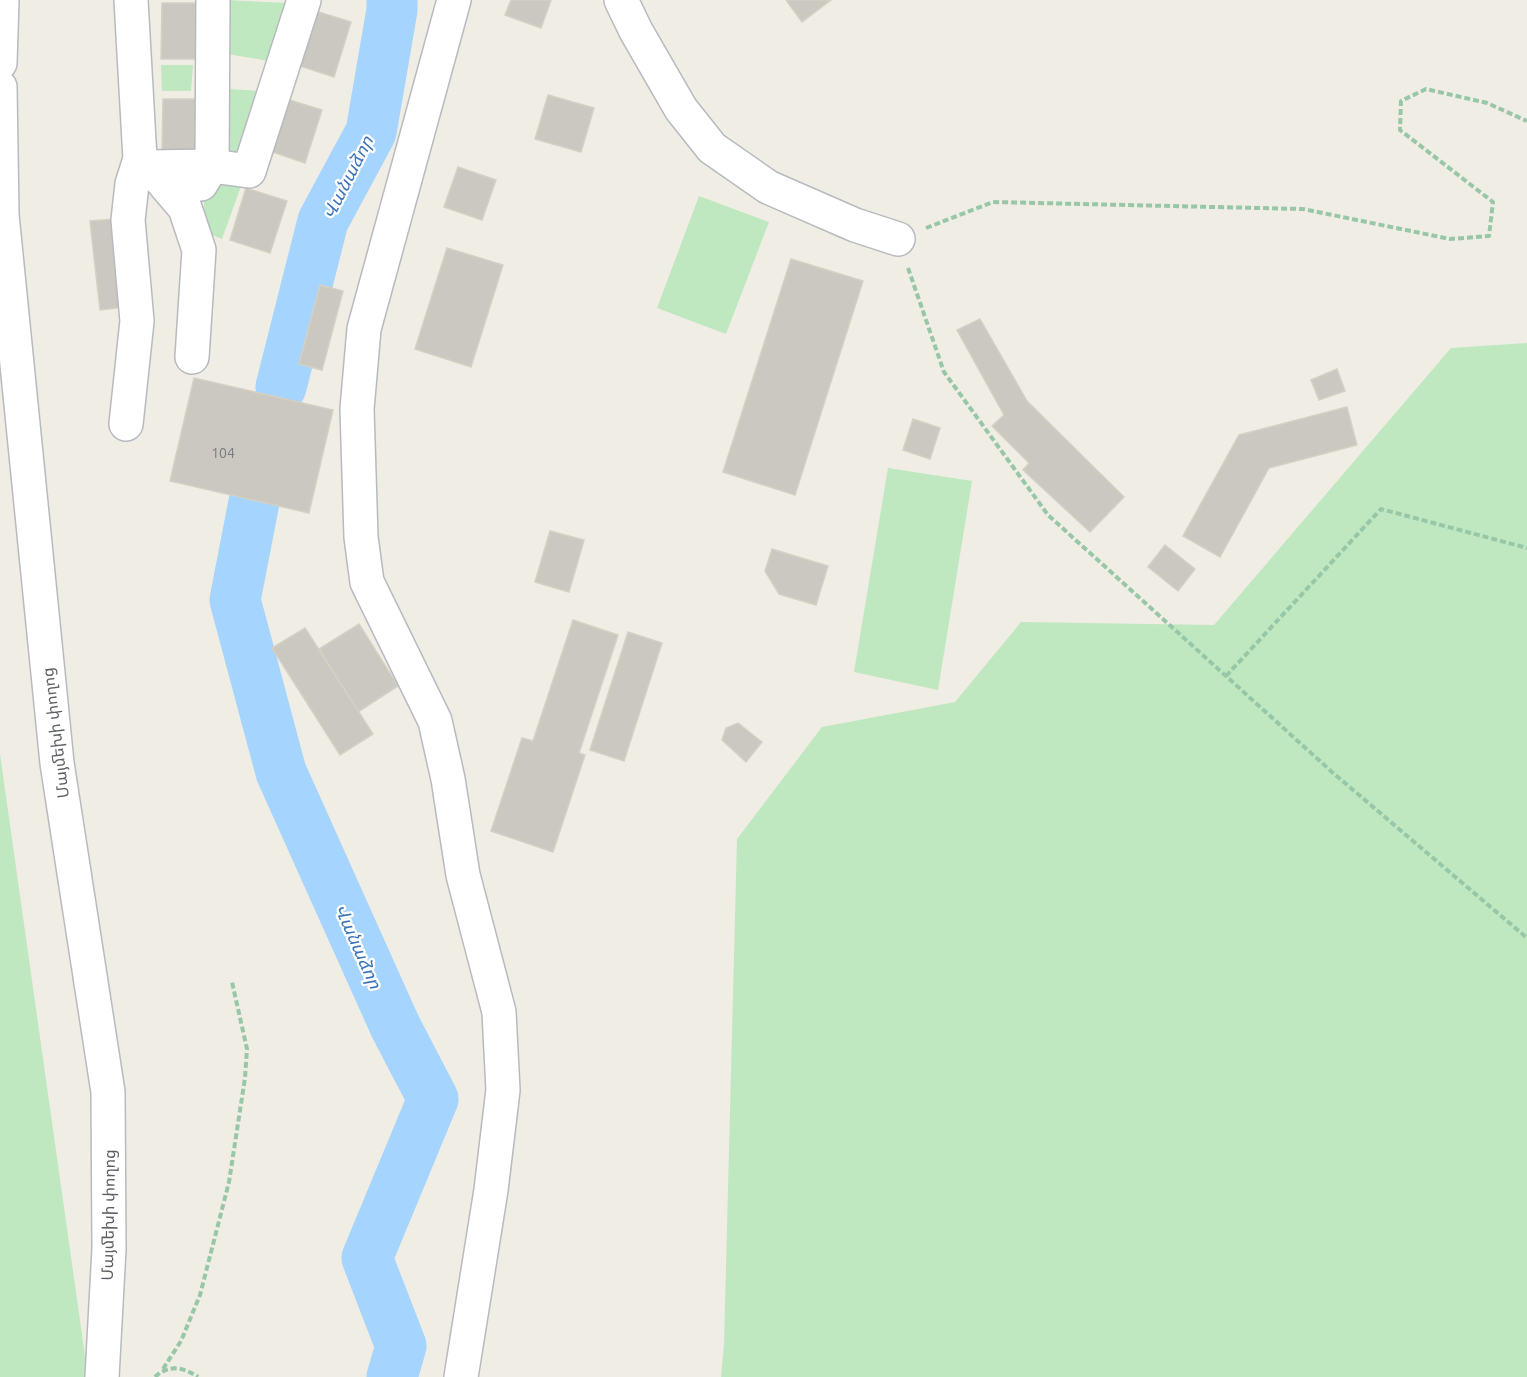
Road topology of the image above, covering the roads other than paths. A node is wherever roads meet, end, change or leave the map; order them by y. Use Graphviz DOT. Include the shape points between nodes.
graph roads {
  1 [pos="2,0"];
  2 [pos="131,0"];
  3 [pos="213,0"];
  4 [pos="304,0"];
  5 [pos="454,0"];
  6 [pos="621,0"];
  7 [pos="0,63"];
  8 [pos="0,87"];
  9 [pos="145,163"];
  10 [pos="212,166"];
  11 [pos="1,172"];
  12 [pos="185,208"];
  13 [pos="898,239"];
  14 [pos="192,357"];
  15 [pos="126,424"];
  16 [pos="102,1377"];
  17 [pos="461,1377"];
  1 -- 7 [label="street"];
  2 -- 9 [label="street"];
  3 -- 10 [label="street"];
  4 -- 10 [label="street" via="249,171"];
  5 -- 17 [label="street" via="364,329 357,409 361,537 367,582 435,721 462,875 499,1012 503,1090"];
  6 -- 13 [label="street" via="681,109 712,148 768,187"];
  8 -- 11 [label="street, Մայմեխի փողոց"];
  9 -- 10 [label="street"];
  9 -- 12 [label="street"];
  9 -- 15 [label="street" via="132,184 128,220 137,321"];
  10 -- 12 [label="street"];
  11 -- 16 [label="street, Մայմեխի փողոց" via="11,316 57,763 108,1092 109,1249"];
  12 -- 14 [label="street" via="200,250"];
}
